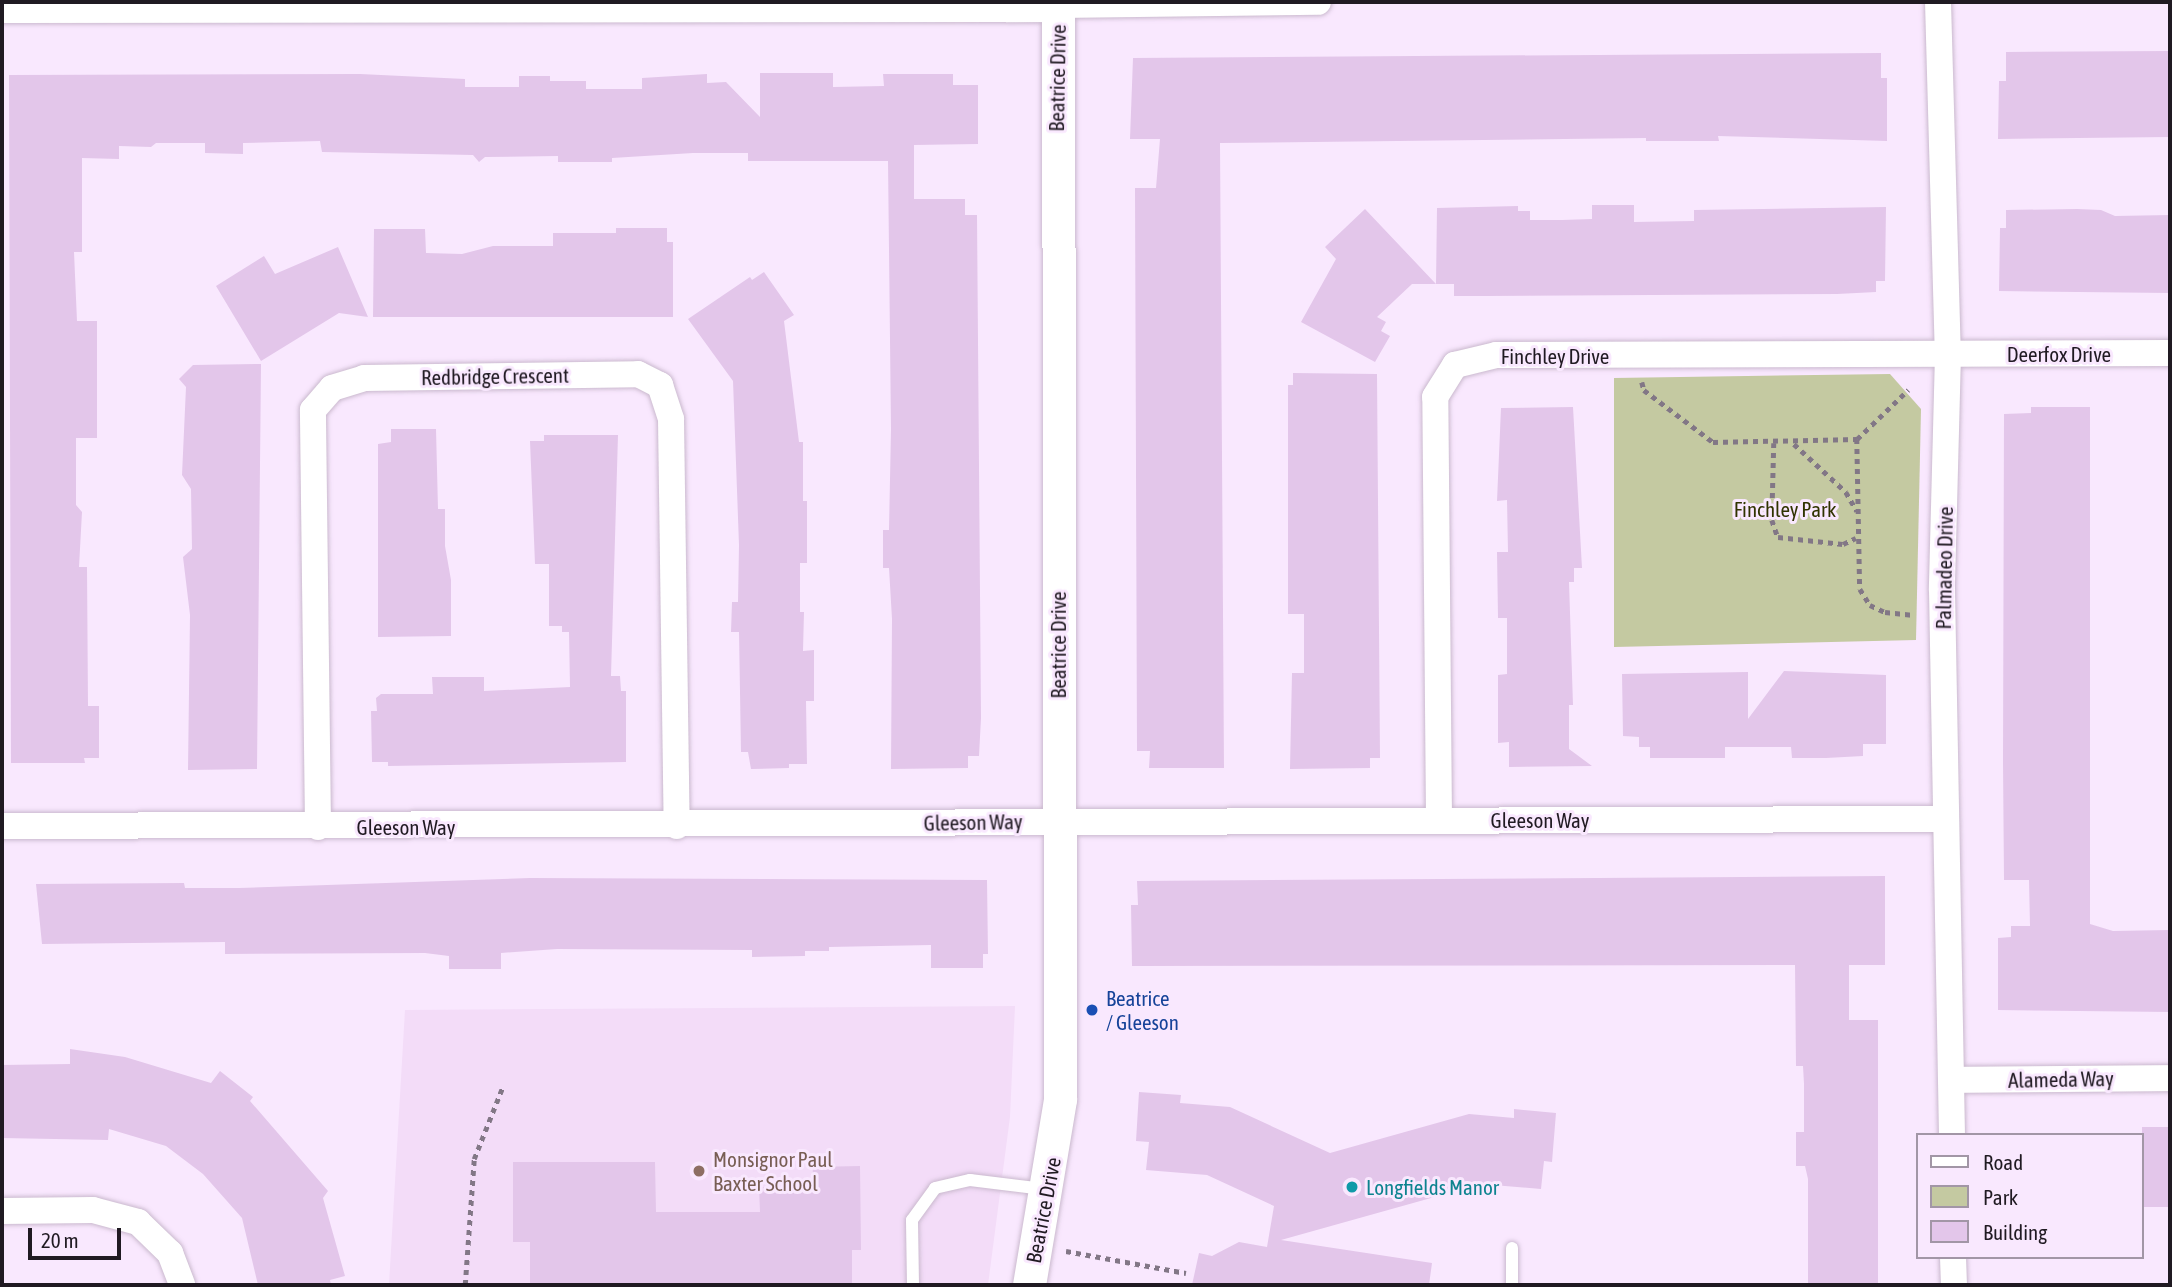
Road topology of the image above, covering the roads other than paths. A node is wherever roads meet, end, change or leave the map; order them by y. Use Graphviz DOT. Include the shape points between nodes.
graph roads {
  1 [pos="1318,2"];
  2 [pos="1938,2"];
  3 [pos="1058,3"];
  4 [pos="374,4"];
  5 [pos="2,6"];
  6 [pos="2170,353"];
  7 [pos="1948,354"];
  8 [pos="1944,819"];
  9 [pos="1439,820"];
  10 [pos="1059,821"];
  11 [pos="677,826"];
  12 [pos="2,827"];
  13 [pos="318,827"];
  14 [pos="2170,1078"];
  15 [pos="1951,1080"];
  16 [pos="1952,1133"];
  17 [pos="1047,1190"];
  18 [pos="2,1211"];
  19 [pos="1512,1248"];
  20 [pos="1953,1259"];
  21 [pos="182,1285"];
  22 [pos="913,1285"];
  23 [pos="1029,1285"];
  24 [pos="1512,1285"];
  25 [pos="1954,1285"];
  1 -- 3 [label="street"];
  2 -- 7 [label="street, Palmadeo Drive"];
  3 -- 4 [label="street"];
  3 -- 10 [label="street, Beatrice Drive"];
  4 -- 5 [label="street"];
  6 -- 7 [label="street, Deerfox Drive"];
  7 -- 8 [label="street, Palmadeo Drive"];
  7 -- 9 [label="street, Finchley Drive" via="1496,355 1455,365 1435,397"];
  8 -- 9 [label="street, Gleeson Way"];
  8 -- 15 [label="street, Palmadeo Drive"];
  9 -- 10 [label="street, Gleeson Way"];
  10 -- 11 [label="street, Gleeson Way"];
  10 -- 17 [label="street, Beatrice Drive" via="1060,1099"];
  11 -- 13 [label="street, Gleeson Way"];
  11 -- 13 [label="street, Redbridge Crescent" via="671,419 660,385 638,374 364,378 332,388 313,410"];
  12 -- 13 [label="street, Gleeson Way"];
  14 -- 15 [label="street, Alameda Way"];
  15 -- 16 [label="street, Palmadeo Drive"];
  17 -- 22 [label="lane" via="970,1180 935,1188 912,1220"];
  17 -- 23 [label="street, Beatrice Drive"];
  18 -- 21 [label="street" via="93,1210 138,1222 170,1253"];
  19 -- 24 [label="lane"];
  20 -- 25 [label="street"];
}
